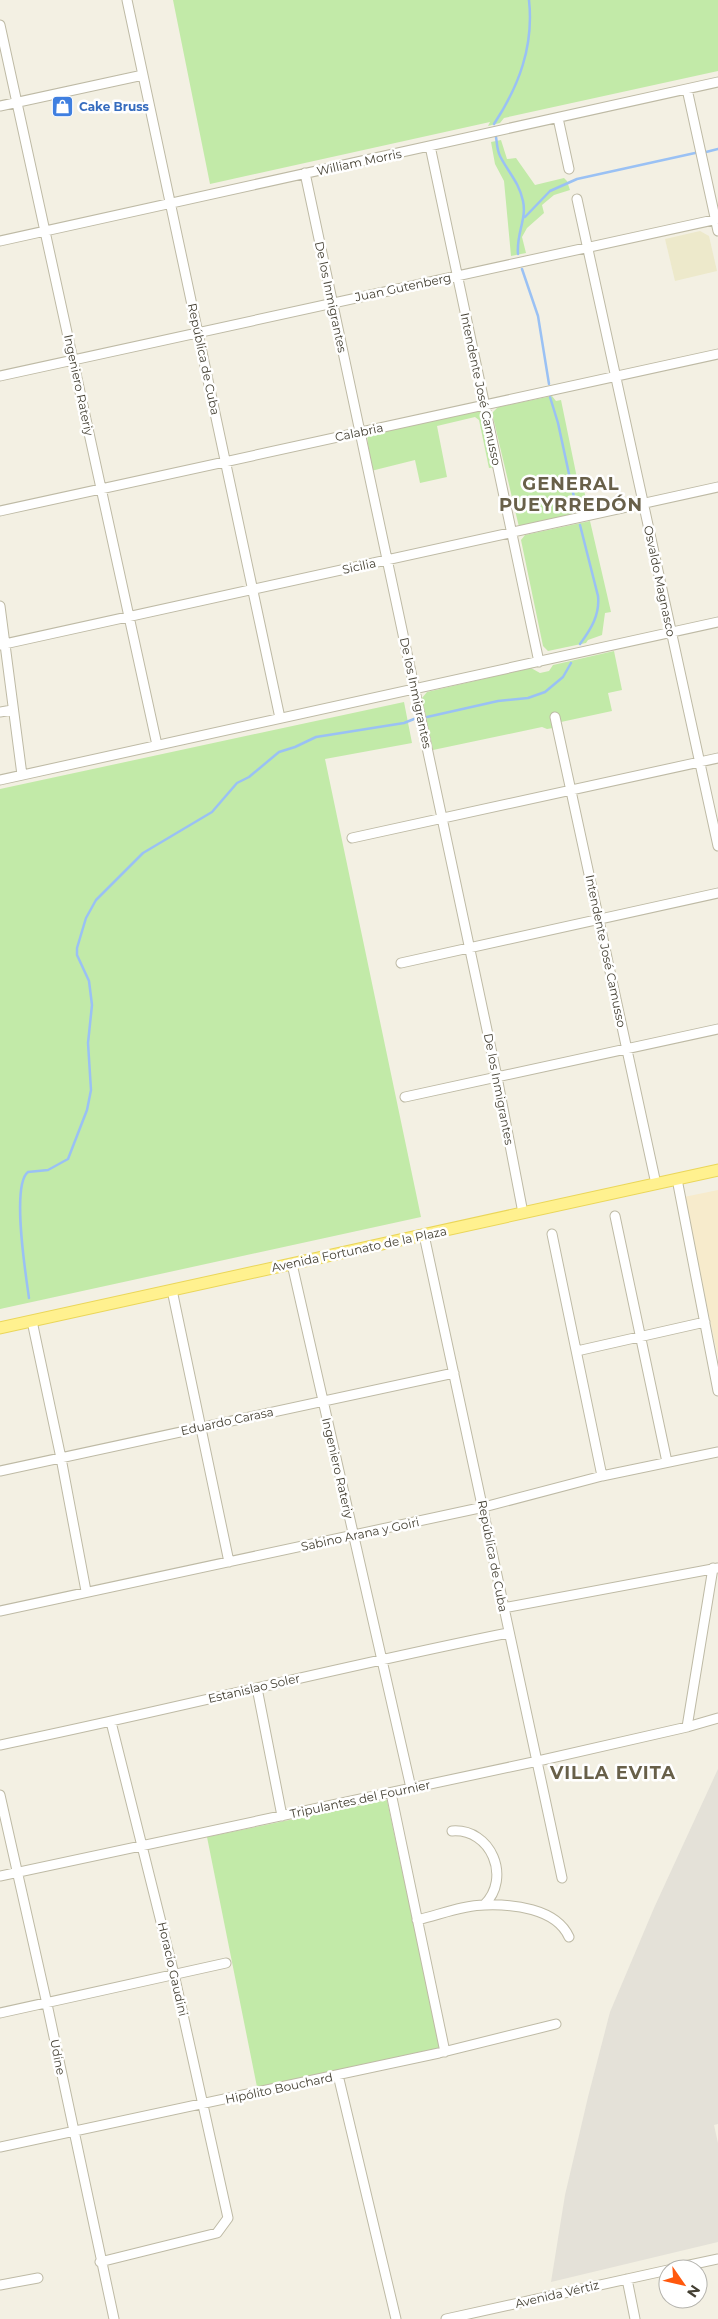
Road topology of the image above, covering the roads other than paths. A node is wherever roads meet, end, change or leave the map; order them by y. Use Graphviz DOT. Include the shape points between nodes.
graph roads {
  1 [pos="127,0"];
  2 [pos="0,25"];
  3 [pos="143,75"];
  4 [pos="718,82"];
  5 [pos="687,89"];
  6 [pos="17,102"];
  7 [pos="0,106"];
  8 [pos="558,118"];
  9 [pos="430,146"];
  10 [pos="569,169"];
  11 [pos="305,173"];
  12 [pos="576,199"];
  13 [pos="170,203"];
  14 [pos="717,219"];
  15 [pos="45,231"];
  16 [pos="718,231"];
  17 [pos="0,241"];
  18 [pos="587,247"];
  19 [pos="457,276"];
  20 [pos="332,302"];
  21 [pos="198,332"];
  22 [pos="718,354"];
  23 [pos="73,360"];
  24 [pos="0,376"];
  25 [pos="615,376"];
  26 [pos="485,405"];
  27 [pos="360,432"];
  28 [pos="226,462"];
  29 [pos="718,487"];
  30 [pos="102,489"];
  31 [pos="643,503"];
  32 [pos="0,511"];
  33 [pos="511,532"];
  34 [pos="387,560"];
  35 [pos="253,589"];
  36 [pos="0,606"];
  37 [pos="129,616"];
  38 [pos="718,622"];
  39 [pos="671,632"];
  40 [pos="2,644"];
  41 [pos="538,662"];
  42 [pos="415,689"];
  43 [pos="12,710"];
  44 [pos="0,712"];
  45 [pos="280,718"];
  46 [pos="554,718"];
  47 [pos="157,745"];
  48 [pos="718,758"];
  49 [pos="700,762"];
  50 [pos="22,775"];
  51 [pos="0,780"];
  52 [pos="571,791"];
  53 [pos="442,819"];
  54 [pos="352,838"];
  55 [pos="718,846"];
  56 [pos="718,893"];
  57 [pos="599,919"];
  58 [pos="470,948"];
  59 [pos="402,963"];
  60 [pos="718,1029"];
  61 [pos="628,1049"];
  62 [pos="497,1077"];
  63 [pos="405,1097"];
  64 [pos="718,1170"];
  65 [pos="677,1180"];
  66 [pos="656,1184"];
  67 [pos="523,1213"];
  68 [pos="615,1216"];
  69 [pos="552,1234"];
  70 [pos="424,1235"];
  71 [pos="292,1264"];
  72 [pos="172,1290"];
  73 [pos="32,1321"];
  74 [pos="704,1322"];
  75 [pos="0,1328"];
  76 [pos="642,1336"];
  77 [pos="577,1351"];
  78 [pos="454,1373"];
  79 [pos="718,1391"];
  80 [pos="323,1400"];
  81 [pos="200,1427"];
  82 [pos="718,1452"];
  83 [pos="61,1458"];
  84 [pos="667,1462"];
  85 [pos="0,1471"];
  86 [pos="602,1476"];
  87 [pos="484,1507"];
  88 [pos="353,1535"];
  89 [pos="229,1562"];
  90 [pos="715,1568"];
  91 [pos="86,1591"];
  92 [pos="503,1608"];
  93 [pos="0,1611"];
  94 [pos="508,1633"];
  95 [pos="380,1659"];
  96 [pos="256,1688"];
  97 [pos="718,1718"];
  98 [pos="111,1722"];
  99 [pos="687,1727"];
  100 [pos="0,1745"];
  101 [pos="538,1761"];
  102 [pos="411,1788"];
  103 [pos="391,1793"];
  104 [pos="0,1795"];
  105 [pos="282,1816"];
  106 [pos="452,1831"];
  107 [pos="144,1846"];
  108 [pos="17,1872"];
  109 [pos="0,1876"];
  110 [pos="562,1878"];
  111 [pos="484,1905"];
  112 [pos="417,1920"];
  113 [pos="569,1937"];
  114 [pos="226,1963"];
  115 [pos="174,1974"];
  116 [pos="47,2004"];
  117 [pos="0,2013"];
  118 [pos="556,2024"];
  119 [pos="445,2052"];
  120 [pos="338,2075"];
  121 [pos="202,2104"];
  122 [pos="73,2132"];
  123 [pos="0,2148"];
  124 [pos="100,2262"];
  125 [pos="658,2271"];
  126 [pos="38,2278"];
  127 [pos="627,2278"];
  128 [pos="0,2285"];
  129 [pos="114,2319"];
  130 [pos="396,2319"];
  131 [pos="446,2319"];
  132 [pos="636,2319"];
  1 -- 3 [label="street, República de Cuba"];
  2 -- 6 [label="street, Ingeniero Rateriy"];
  3 -- 6 [label="street"];
  3 -- 13 [label="street, República de Cuba"];
  4 -- 5 [label="street, William Morris"];
  5 -- 8 [label="street, William Morris"];
  5 -- 14 [label="street"];
  6 -- 7 [label="street"];
  6 -- 15 [label="street, Ingeniero Rateriy"];
  8 -- 9 [label="street, William Morris"];
  8 -- 10 [label="street"];
  9 -- 11 [label="street, William Morris"];
  9 -- 19 [label="street, Intendente José Camusso"];
  11 -- 13 [label="street, William Morris"];
  11 -- 20 [label="street, De los Inmigrantes"];
  12 -- 18 [label="street, Osvaldo Magnasco"];
  13 -- 15 [label="street, William Morris"];
  13 -- 21 [label="street, República de Cuba"];
  14 -- 16 [label="street"];
  14 -- 18 [label="street, Juan Gutenberg"];
  15 -- 17 [label="street, William Morris"];
  15 -- 23 [label="street, Ingeniero Rateriy"];
  18 -- 19 [label="street, Juan Gutenberg"];
  18 -- 25 [label="street, Osvaldo Magnasco"];
  19 -- 20 [label="street, Juan Gutenberg"];
  19 -- 26 [label="street, Intendente José Camusso"];
  20 -- 21 [label="street, Juan Gutenberg"];
  20 -- 27 [label="street, De los Inmigrantes"];
  21 -- 23 [label="street, Juan Gutenberg"];
  21 -- 28 [label="street, República de Cuba"];
  22 -- 25 [label="street, Calabria"];
  23 -- 24 [label="street, Juan Gutenberg"];
  23 -- 30 [label="street, Ingeniero Rateriy"];
  25 -- 26 [label="street, Calabria"];
  25 -- 31 [label="street, Osvaldo Magnasco"];
  26 -- 27 [label="street, Calabria"];
  26 -- 33 [label="street, Intendente José Camusso"];
  27 -- 28 [label="street, Calabria"];
  27 -- 34 [label="street, De los Inmigrantes"];
  28 -- 30 [label="street, Calabria"];
  28 -- 35 [label="street, República de Cuba"];
  29 -- 31 [label="street, Sicilia"];
  30 -- 32 [label="street, Calabria"];
  30 -- 37 [label="street, Ingeniero Rateriy"];
  31 -- 33 [label="street, Sicilia"];
  31 -- 39 [label="street, Osvaldo Magnasco"];
  33 -- 34 [label="street, Sicilia"];
  33 -- 41 [label="street, Intendente José Camusso"];
  34 -- 35 [label="street, Sicilia"];
  34 -- 42 [label="street, De los Inmigrantes"];
  35 -- 37 [label="street, Sicilia"];
  35 -- 45 [label="street, República de Cuba"];
  36 -- 40 [label="street"];
  37 -- 40 [label="street, Sicilia"];
  37 -- 47 [label="street, Ingeniero Rateriy"];
  38 -- 39 [label="street"];
  39 -- 41 [label="street"];
  39 -- 49 [label="street, Osvaldo Magnasco"];
  40 -- 43 [label="street"];
  41 -- 42 [label="street"];
  42 -- 45 [label="street"];
  42 -- 53 [label="street, De los Inmigrantes"];
  43 -- 44 [label="street"];
  43 -- 50 [label="street"];
  45 -- 47 [label="street"];
  46 -- 52 [label="street, Intendente José Camusso"];
  47 -- 50 [label="street"];
  48 -- 49 [label="street"];
  49 -- 52 [label="street"];
  49 -- 55 [label="street, Osvaldo Magnasco"];
  50 -- 51 [label="street"];
  52 -- 53 [label="street"];
  52 -- 57 [label="street, Intendente José Camusso"];
  53 -- 54 [label="street"];
  53 -- 58 [label="street, De los Inmigrantes"];
  56 -- 57 [label="street"];
  57 -- 58 [label="street"];
  57 -- 61 [label="street, Intendente José Camusso"];
  58 -- 59 [label="street"];
  58 -- 62 [label="street, De los Inmigrantes"];
  60 -- 61 [label="street"];
  61 -- 62 [label="street"];
  61 -- 66 [label="street, Intendente José Camusso"];
  62 -- 63 [label="street"];
  62 -- 67 [label="street, De los Inmigrantes"];
  64 -- 65 [label="main road, Avenida Fortunato de la Plaza"];
  65 -- 66 [label="main road, Avenida Fortunato de la Plaza"];
  65 -- 74 [label="street"];
  66 -- 67 [label="main road, Avenida Fortunato de la Plaza"];
  67 -- 70 [label="main road, Avenida Fortunato de la Plaza"];
  68 -- 76 [label="street"];
  69 -- 77 [label="street"];
  70 -- 71 [label="main road, Avenida Fortunato de la Plaza"];
  70 -- 78 [label="street, República de Cuba"];
  71 -- 72 [label="main road, Avenida Fortunato de la Plaza"];
  71 -- 80 [label="street, Ingeniero Rateriy"];
  72 -- 73 [label="main road, Avenida Fortunato de la Plaza"];
  72 -- 81 [label="street"];
  73 -- 75 [label="main road, Avenida Fortunato de la Plaza"];
  73 -- 83 [label="street"];
  74 -- 76 [label="street"];
  74 -- 79 [label="street"];
  76 -- 77 [label="street"];
  76 -- 84 [label="street"];
  77 -- 86 [label="street"];
  78 -- 80 [label="street, Eduardo Carasa"];
  78 -- 87 [label="street, República de Cuba"];
  80 -- 81 [label="street, Eduardo Carasa"];
  80 -- 88 [label="street, Ingeniero Rateriy"];
  81 -- 83 [label="street, Eduardo Carasa"];
  81 -- 89 [label="street"];
  82 -- 84 [label="street, Sabino Arana y Goiri"];
  83 -- 85 [label="street, Eduardo Carasa"];
  83 -- 91 [label="street"];
  84 -- 86 [label="street, Sabino Arana y Goiri"];
  86 -- 87 [label="street, Sabino Arana y Goiri"];
  87 -- 88 [label="street, Sabino Arana y Goiri"];
  87 -- 92 [label="street, República de Cuba"];
  88 -- 89 [label="street, Sabino Arana y Goiri"];
  88 -- 95 [label="street, Ingeniero Rateriy"];
  89 -- 91 [label="street, Sabino Arana y Goiri"];
  90 -- 92 [label="street"];
  90 -- 99 [label="street"];
  91 -- 93 [label="street, Sabino Arana y Goiri"];
  92 -- 94 [label="street, República de Cuba"];
  94 -- 95 [label="street, Estanislao Soler"];
  94 -- 101 [label="street, República de Cuba"];
  95 -- 96 [label="street, Estanislao Soler"];
  95 -- 102 [label="street, Ingeniero Rateriy"];
  96 -- 98 [label="street, Estanislao Soler"];
  96 -- 105 [label="street"];
  97 -- 99 [label="street, Tripulantes del Fournier"];
  98 -- 100 [label="street, Estanislao Soler"];
  98 -- 107 [label="street, Horacio Gaudini"];
  99 -- 101 [label="street, Tripulantes del Fournier"];
  101 -- 102 [label="street, Tripulantes del Fournier"];
  101 -- 110 [label="street, República de Cuba"];
  102 -- 103 [label="street, Tripulantes del Fournier"];
  103 -- 105 [label="street, Tripulantes del Fournier"];
  103 -- 112 [label="street"];
  104 -- 108 [label="street, Udine"];
  105 -- 107 [label="street, Tripulantes del Fournier"];
  106 -- 111 [label="street" via="462,1830 476,1835 488,1846 496,1862 494,1891"];
  107 -- 108 [label="street, Tripulantes del Fournier"];
  107 -- 115 [label="street, Horacio Gaudini"];
  108 -- 109 [label="street, Tripulantes del Fournier"];
  108 -- 116 [label="street, Udine"];
  111 -- 112 [label="street"];
  111 -- 113 [label="street" via="533,1910 554,1920"];
  112 -- 119 [label="street"];
  114 -- 115 [label="street"];
  115 -- 116 [label="street"];
  115 -- 121 [label="street, Horacio Gaudini"];
  116 -- 117 [label="street"];
  116 -- 122 [label="street, Udine"];
  118 -- 119 [label="street, Hipólito Bouchard"];
  119 -- 120 [label="street, Hipólito Bouchard"];
  120 -- 121 [label="street, Hipólito Bouchard"];
  120 -- 130 [label="street"];
  121 -- 122 [label="street, Hipólito Bouchard"];
  121 -- 124 [label="street, Horacio Gaudini" via="228,2218 218,2233"];
  122 -- 123 [label="street, Hipólito Bouchard"];
  122 -- 124 [label="street, Udine"];
  124 -- 129 [label="street, Udine"];
  125 -- 127 [label="street, Avenida Vértiz"];
  126 -- 128 [label="street"];
  127 -- 131 [label="street, Avenida Vértiz"];
  127 -- 132 [label="street"];
}
